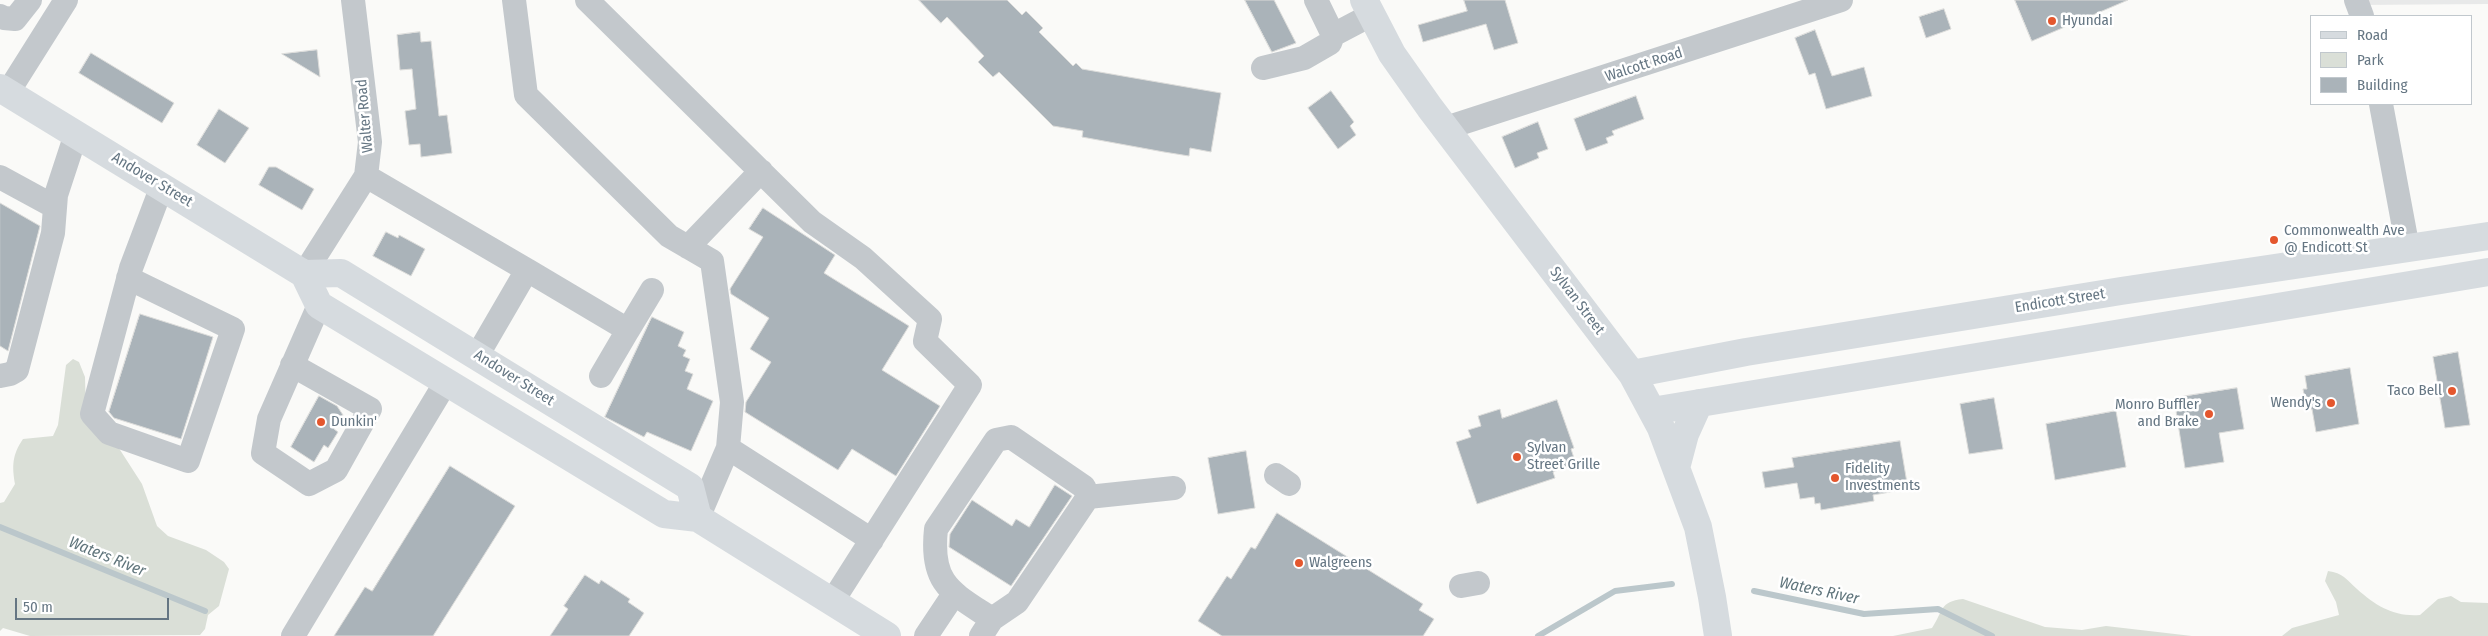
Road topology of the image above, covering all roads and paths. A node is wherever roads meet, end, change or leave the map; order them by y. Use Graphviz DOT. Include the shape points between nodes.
graph roads {
  1 [pos="30,0"];
  2 [pos="66,0"];
  3 [pos="353,0"];
  4 [pos="514,0"];
  5 [pos="587,0"];
  6 [pos="1316,0"];
  7 [pos="1841,0"];
  8 [pos="2356,0"];
  9 [pos="1368,8"];
  10 [pos="2362,15"];
  11 [pos="0,16"];
  12 [pos="1333,35"];
  13 [pos="1263,68"];
  14 [pos="4,90"];
  15 [pos="2381,105"];
  16 [pos="1446,128"];
  17 [pos="76,134"];
  18 [pos="761,171"];
  19 [pos="366,176"];
  20 [pos="0,177"];
  21 [pos="162,186"];
  22 [pos="55,207"];
  23 [pos="2488,236"];
  24 [pos="688,247"];
  25 [pos="2408,250"];
  26 [pos="527,270"];
  27 [pos="2488,272"];
  28 [pos="304,274"];
  29 [pos="128,278"];
  30 [pos="2415,284"];
  31 [pos="652,290"];
  32 [pos="319,305"];
  33 [pos="628,330"];
  34 [pos="1858,334"];
  35 [pos="477,356"];
  36 [pos="292,366"];
  37 [pos="1632,374"];
  38 [pos="1865,375"];
  39 [pos="0,376"];
  40 [pos="601,376"];
  41 [pos="446,382"];
  42 [pos="1699,403"];
  43 [pos="1652,411"];
  44 [pos="728,448"];
  45 [pos="1676,468"];
  46 [pos="1174,488"];
  47 [pos="1088,497"];
  48 [pos="698,518"];
  49 [pos="872,540"];
  50 [pos="954,594"];
  51 [pos="832,602"];
  52 [pos="986,628"];
  53 [pos="293,636"];
  54 [pos="887,636"];
  55 [pos="926,636"];
  56 [pos="1718,636"];
  1 -- 11 [label="street" via="15,19"];
  2 -- 14 [label="street"];
  3 -- 19 [label="street, Walter Road" via="370,142"];
  4 -- 24 [label="street" via="526,95 669,236"];
  5 -- 18 [label="street"];
  6 -- 12 [label="street"];
  7 -- 16 [label="street, Walcott Road"];
  8 -- 10 [label="street"];
  9 -- 12 [label="street"];
  9 -- 16 [label="main road, Sylvan Street" via="1392,54"];
  12 -- 13 [label="street" via="1330,43 1304,58"];
  14 -- 17 [label="main road, Andover Street"];
  15 -- 25 [label="street"];
  16 -- 37 [label="main road, Sylvan Street"];
  17 -- 21 [label="main road, Andover Street"];
  17 -- 22 [label="street"];
  18 -- 24 [label="street"];
  18 -- 49 [label="street" via="812,222 863,258 930,319 925,341 970,385"];
  19 -- 26 [label="street"];
  19 -- 28 [label="street, Walter Road"];
  20 -- 22 [label="street"];
  21 -- 28 [label="main road, Andover Street"];
  21 -- 29 [label="street"];
  22 -- 39 [label="street" via="53,233 17,370"];
  23 -- 25 [label="main road, Endicott Street"];
  24 -- 44 [label="street" via="712,261 732,402"];
  25 -- 30 [label="main road"];
  25 -- 34 [label="main road, Endicott Street"];
  26 -- 33 [label="street"];
  26 -- 35 [label="street"];
  27 -- 30 [label="main road"];
  28 -- 32 [label="main road"];
  28 -- 35 [label="main road, Andover Street" via="341,273"];
  29 -- 29 [label="street" via="92,414 109,433 188,461 233,329"];
  30 -- 38 [label="main road"];
  31 -- 33 [label="street"];
  32 -- 36 [label="street"];
  32 -- 41 [label="main road"];
  33 -- 40 [label="street"];
  34 -- 37 [label="main road, Endicott Street"];
  34 -- 38 [label="main road"];
  35 -- 48 [label="main road, Andover Street" via="690,487"];
  36 -- 36 [label="street" via="370,409 336,470 309,484 263,453 269,419"];
  37 -- 43 [label="main road, Sylvan Street"];
  38 -- 42 [label="main road"];
  41 -- 48 [label="main road" via="664,514"];
  41 -- 53 [label="street"];
  42 -- 43 [label="main road"];
  42 -- 45 [label="main road" via="1685,434"];
  43 -- 45 [label="main road, Sylvan Street"];
  44 -- 48 [label="street"];
  44 -- 49 [label="street"];
  45 -- 56 [label="main road, Sylvan Street" via="1698,527"];
  46 -- 47 [label="street"];
  47 -- 50 [label="street" via="1084,487 1010,437 996,440 936,529 934,544 940,578"];
  47 -- 52 [label="street" via="1017,602"];
  48 -- 51 [label="main road"];
  49 -- 51 [label="street"];
  50 -- 52 [label="street"];
  50 -- 55 [label="street"];
  51 -- 54 [label="main road"];
}
